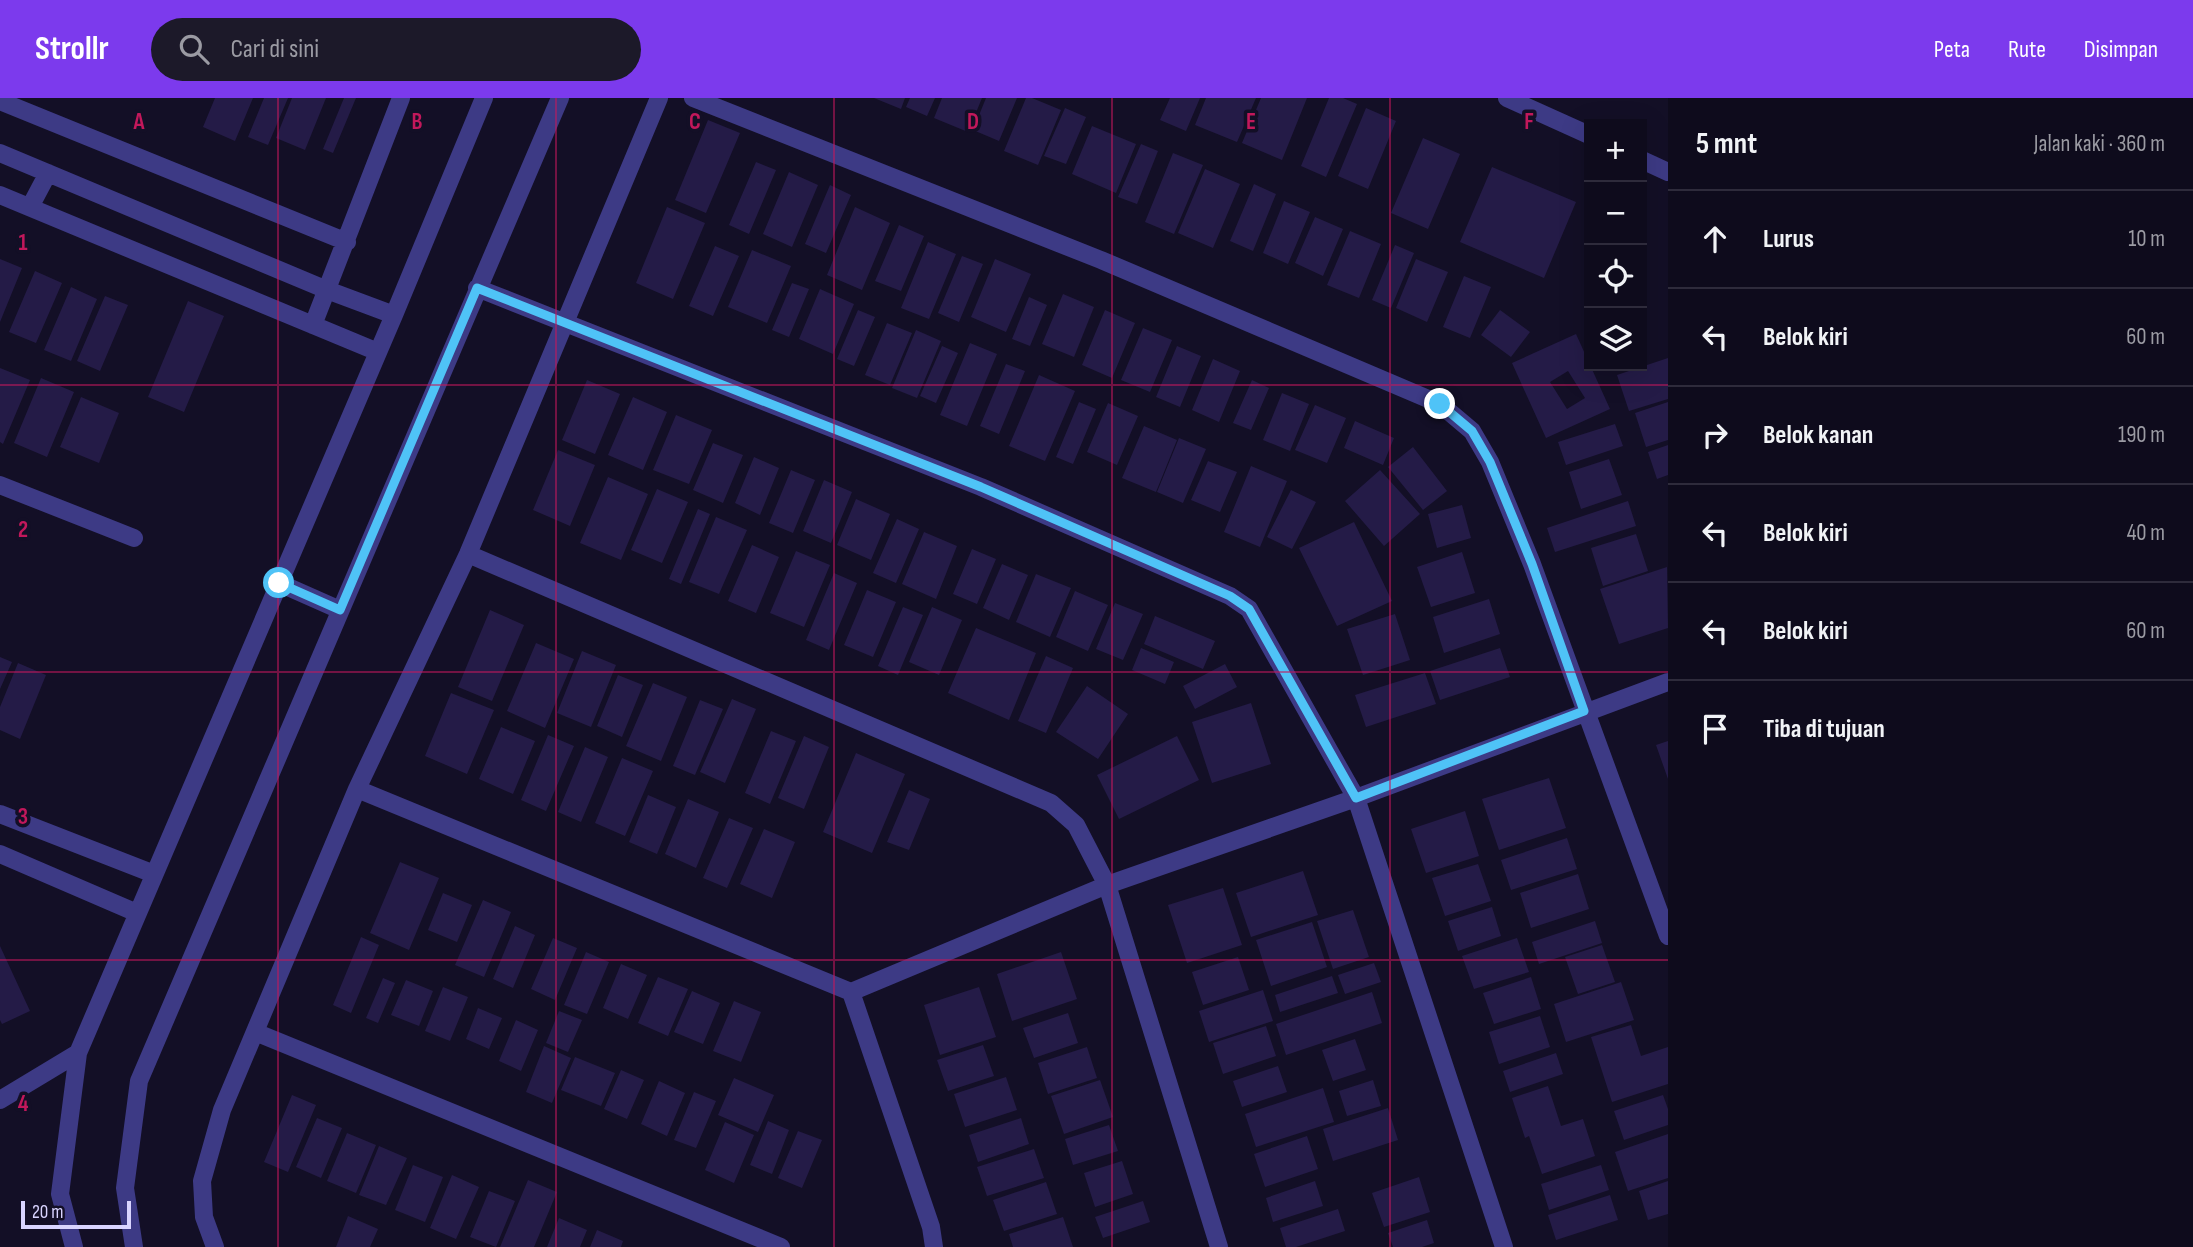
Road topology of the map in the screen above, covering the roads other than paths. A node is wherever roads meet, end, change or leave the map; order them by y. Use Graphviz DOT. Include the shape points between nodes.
graph roads {
  1 [pos="401,98"];
  2 [pos="484,98"];
  3 [pos="560,98"];
  4 [pos="659,98"];
  5 [pos="693,98"];
  6 [pos="1507,98"];
  7 [pos="0,102"];
  8 [pos="1584,133"];
  9 [pos="0,153"];
  10 [pos="1647,162"];
  11 [pos="1668,172"];
  12 [pos="48,173"];
  13 [pos="0,195"];
  14 [pos="30,207"];
  15 [pos="347,242"];
  16 [pos="477,288"];
  17 [pos="327,290"];
  18 [pos="394,315"];
  19 [pos="565,322"];
  20 [pos="313,325"];
  21 [pos="378,352"];
  22 [pos="0,485"];
  23 [pos="134,538"];
  24 [pos="468,554"];
  25 [pos="279,583"];
  26 [pos="340,610"];
  27 [pos="1668,682"];
  28 [pos="1584,711"];
  29 [pos="357,789"];
  30 [pos="1356,798"];
  31 [pos="0,814"];
  32 [pos="0,854"];
  33 [pos="154,874"];
  34 [pos="1107,885"];
  35 [pos="137,913"];
  36 [pos="1668,936"];
  37 [pos="851,992"];
  38 [pos="255,1032"];
  39 [pos="78,1053"];
  40 [pos="0,1100"];
  41 [pos="74,1247"];
  42 [pos="134,1247"];
  43 [pos="215,1247"];
  44 [pos="781,1247"];
  45 [pos="933,1247"];
  46 [pos="1219,1247"];
  47 [pos="1504,1247"];
  1 -- 15 [label="street"];
  2 -- 18 [label="street"];
  3 -- 16 [label="street"];
  4 -- 19 [label="street"];
  5 -- 28 [label="street" via="1101,260 1440,404 1472,431 1490,462"];
  6 -- 8 [label="street"];
  7 -- 15 [label="street"];
  9 -- 12 [label="street"];
  10 -- 11 [label="street"];
  12 -- 14 [label="street"];
  12 -- 17 [label="street"];
  13 -- 14 [label="street"];
  14 -- 20 [label="street"];
  15 -- 17 [label="street"];
  16 -- 19 [label="street"];
  16 -- 26 [label="street"];
  17 -- 18 [label="street"];
  17 -- 20 [label="street"];
  18 -- 21 [label="street"];
  19 -- 24 [label="street"];
  19 -- 30 [label="street" via="981,487 1230,596 1249,609"];
  20 -- 21 [label="street"];
  21 -- 25 [label="street"];
  22 -- 23 [label="street"];
  24 -- 29 [label="street"];
  24 -- 34 [label="street" via="1051,803 1076,825"];
  25 -- 26 [label="street"];
  25 -- 33 [label="street"];
  26 -- 42 [label="street" via="139,1081 125,1188"];
  27 -- 28 [label="street"];
  28 -- 30 [label="street"];
  28 -- 36 [label="street"];
  29 -- 37 [label="street"];
  29 -- 38 [label="street"];
  30 -- 34 [label="street"];
  30 -- 47 [label="street"];
  31 -- 33 [label="street"];
  32 -- 35 [label="street"];
  33 -- 35 [label="street"];
  34 -- 37 [label="street"];
  34 -- 46 [label="street"];
  35 -- 39 [label="street"];
  37 -- 45 [label="street" via="931,1227"];
  38 -- 43 [label="street" via="222,1110 202,1181 204,1217"];
  38 -- 44 [label="street"];
  39 -- 40 [label="street"];
  39 -- 41 [label="street" via="60,1194"];
}
